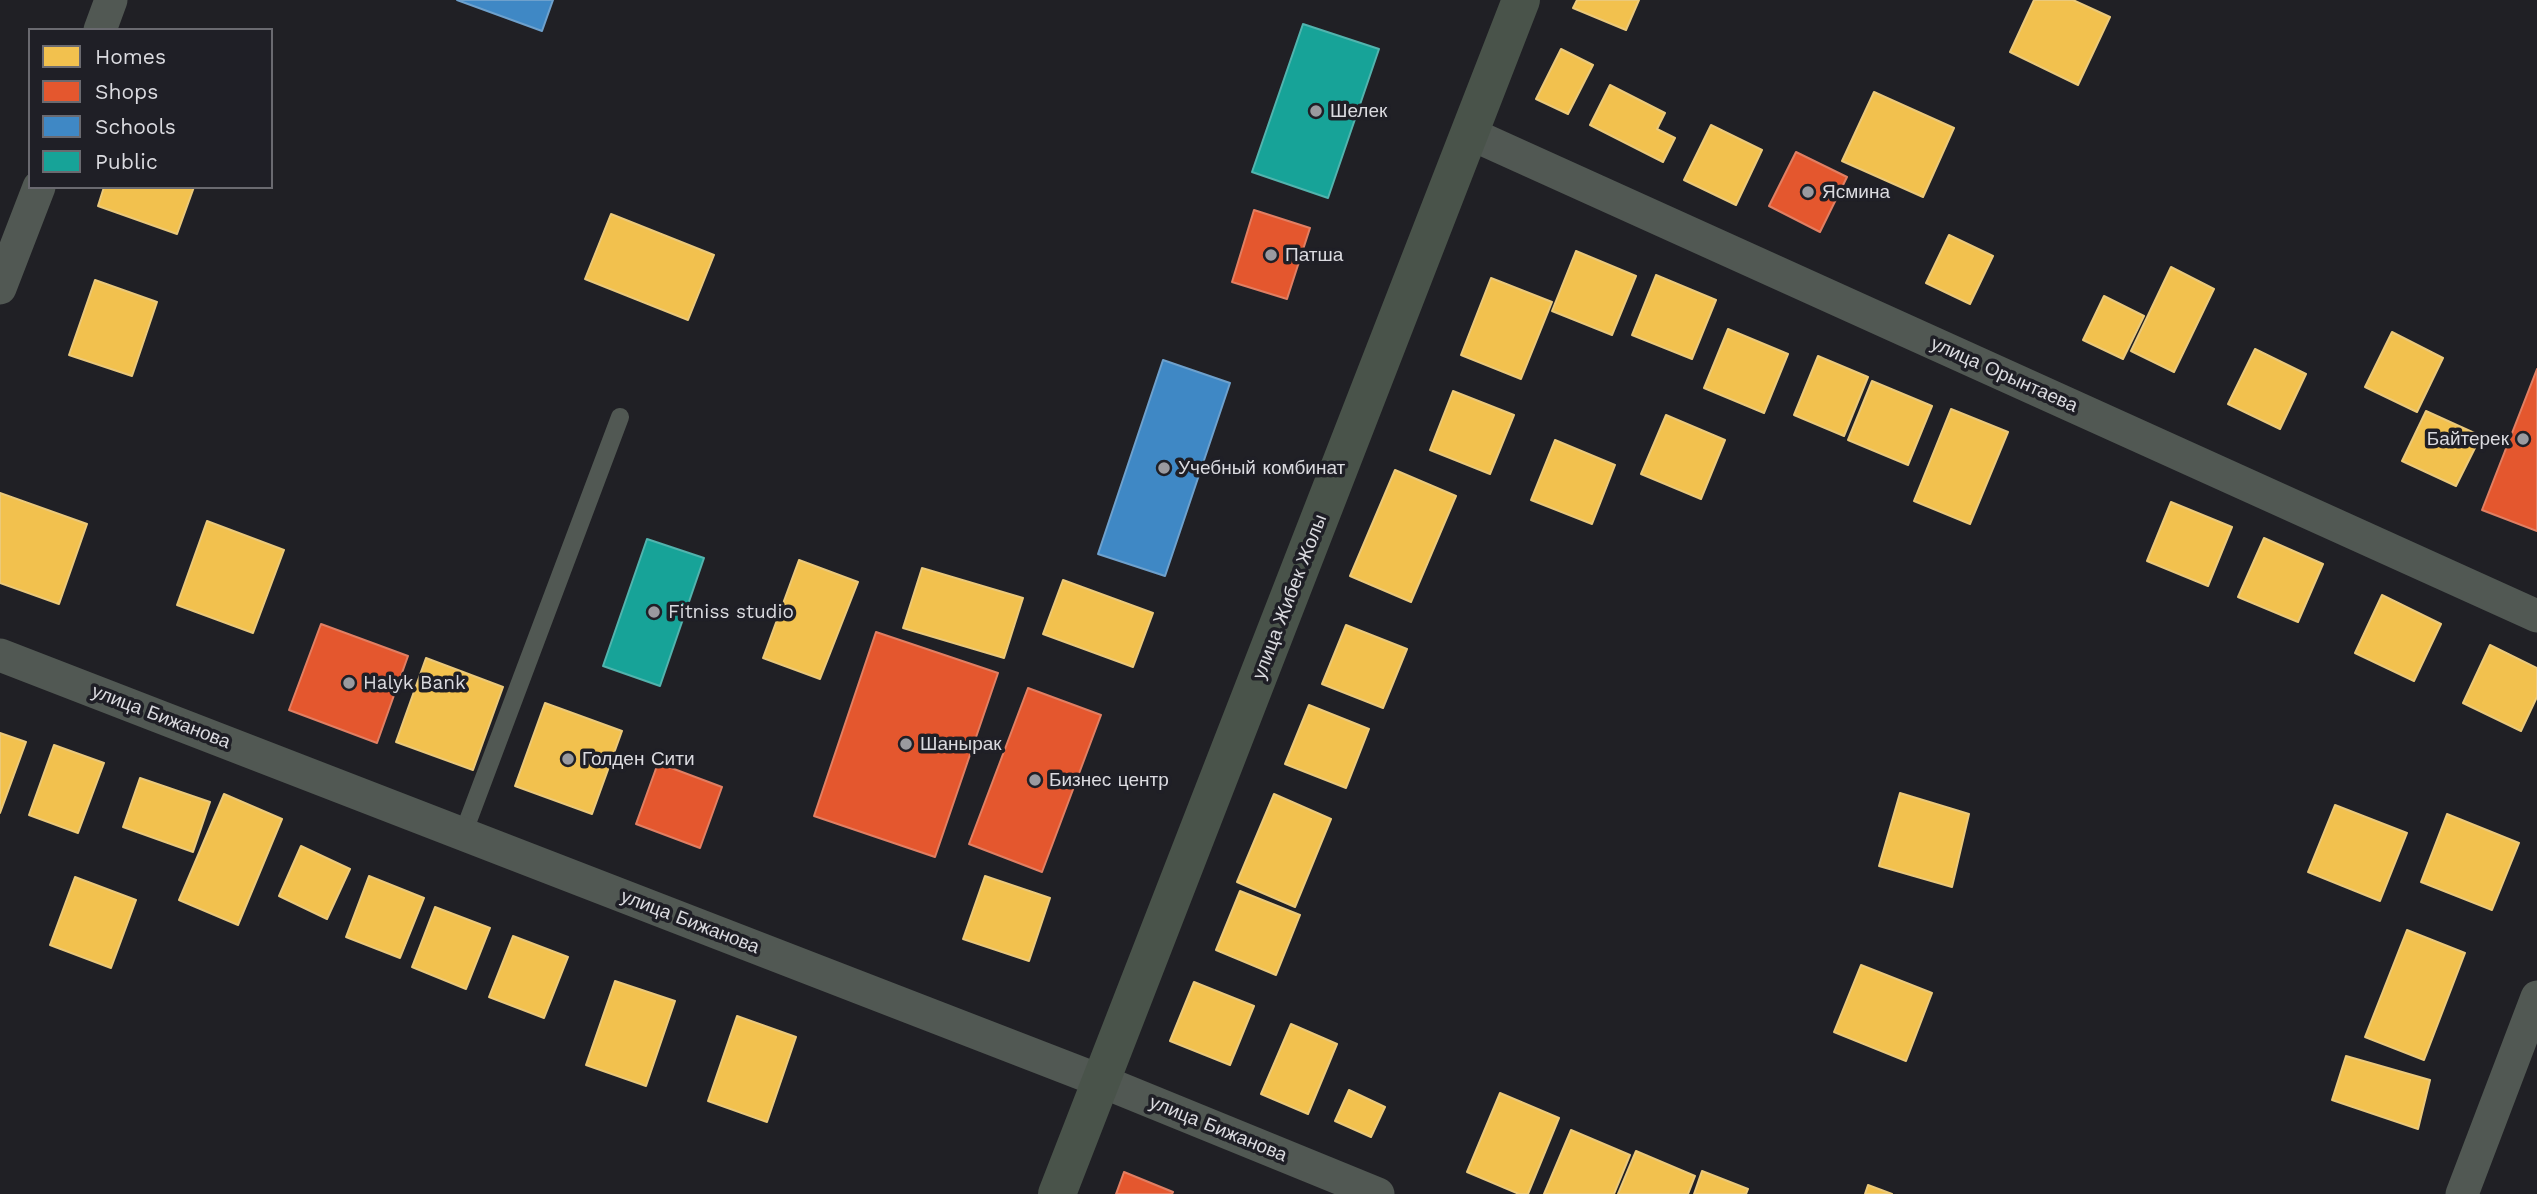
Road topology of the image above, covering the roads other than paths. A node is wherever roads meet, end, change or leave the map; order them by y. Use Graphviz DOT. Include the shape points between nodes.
graph roads {
  1 [pos="111,0"];
  2 [pos="1521,0"];
  3 [pos="101,28"];
  4 [pos="1471,134"];
  5 [pos="38,189"];
  6 [pos="0,289"];
  7 [pos="620,417"];
  8 [pos="2537,615"];
  9 [pos="0,655"];
  10 [pos="463,834"];
  11 [pos="2537,997"];
  12 [pos="1101,1081"];
  13 [pos="1057,1194"];
  14 [pos="1378,1194"];
  15 [pos="2462,1194"];
  1 -- 3 [label="street"];
  2 -- 4 [label="main road, улица Жибек Жолы"];
  4 -- 8 [label="street, улица Орынтаева"];
  4 -- 12 [label="main road, улица Жибек Жолы"];
  5 -- 6 [label="street"];
  7 -- 10 [label="lane"];
  9 -- 10 [label="street, улица Бижанова"];
  10 -- 12 [label="street, улица Бижанова"];
  11 -- 15 [label="street"];
  12 -- 13 [label="main road, улица Жибек Жолы"];
  12 -- 14 [label="street, улица Бижанова"];
}
